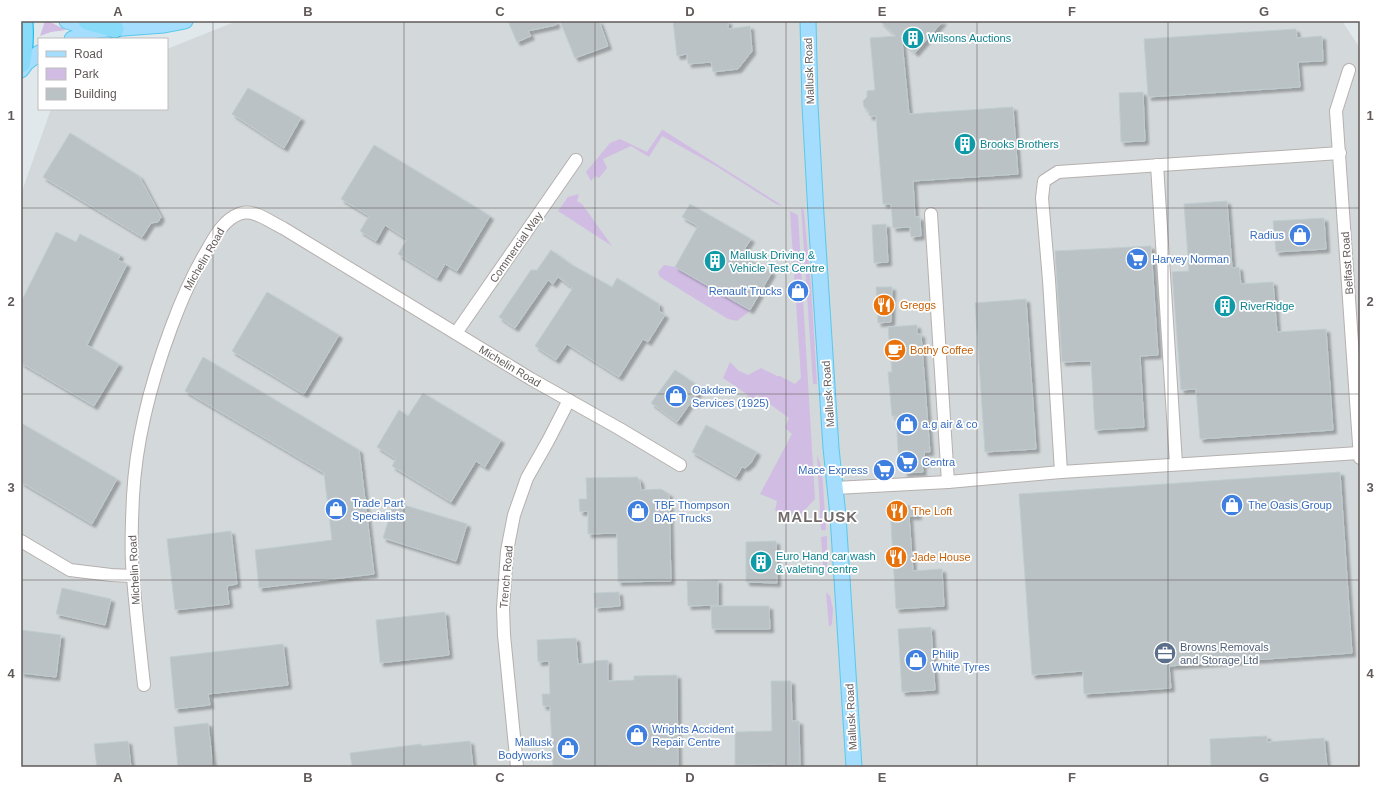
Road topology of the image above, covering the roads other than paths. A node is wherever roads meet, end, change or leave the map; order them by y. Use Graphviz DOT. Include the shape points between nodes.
graph roads {
  1 [pos="24,21"];
  2 [pos="66,21"];
  3 [pos="184,21"];
  4 [pos="808,21"];
  5 [pos="91,26"];
  6 [pos="115,28"];
  7 [pos="73,38"];
  8 [pos="38,53"];
  9 [pos="21,64"];
  10 [pos="21,70"];
  11 [pos="1349,70"];
  12 [pos="1340,153"];
  13 [pos="576,160"];
  14 [pos="1157,165"];
  15 [pos="930,214"];
  16 [pos="456,333"];
  17 [pos="569,400"];
  18 [pos="1360,456"];
  19 [pos="1176,464"];
  20 [pos="680,465"];
  21 [pos="1061,472"];
  22 [pos="948,482"];
  23 [pos="835,488"];
  24 [pos="21,541"];
  25 [pos="132,576"];
  26 [pos="144,685"];
  27 [pos="517,767"];
  28 [pos="854,767"];
  1 -- 9 [label="highway" via="24,54"];
  2 -- 5 [label="main road"];
  3 -- 6 [label="main road"];
  4 -- 23 [label="main road, Mallusk Road" via="816,222"];
  5 -- 6 [label="highway"];
  5 -- 7 [label="main road"];
  8 -- 10 [label="main road"];
  11 -- 12 [label="street, Belfast Road" via="1336,111"];
  12 -- 14 [label="street"];
  12 -- 18 [label="street, Belfast Road"];
  13 -- 16 [label="street, Commercial Way"];
  14 -- 19 [label="street"];
  14 -- 21 [label="street" via="1058,172 1044,181 1042,198"];
  15 -- 22 [label="street"];
  16 -- 17 [label="street, Michelin Road"];
  16 -- 25 [label="street, Michelin Road" via="283,228 251,212 239,214 223,225 184,290 160,357 144,416 133,495"];
  17 -- 20 [label="street, Michelin Road"];
  17 -- 27 [label="street, Trench Road" via="528,478 514,515 507,551 502,608"];
  18 -- 19 [label="street"];
  19 -- 21 [label="street"];
  21 -- 22 [label="street"];
  22 -- 23 [label="street"];
  23 -- 28 [label="main road, Mallusk Road"];
  24 -- 25 [label="street" via="70,570"];
  25 -- 26 [label="street, Michelin Road"];
}
